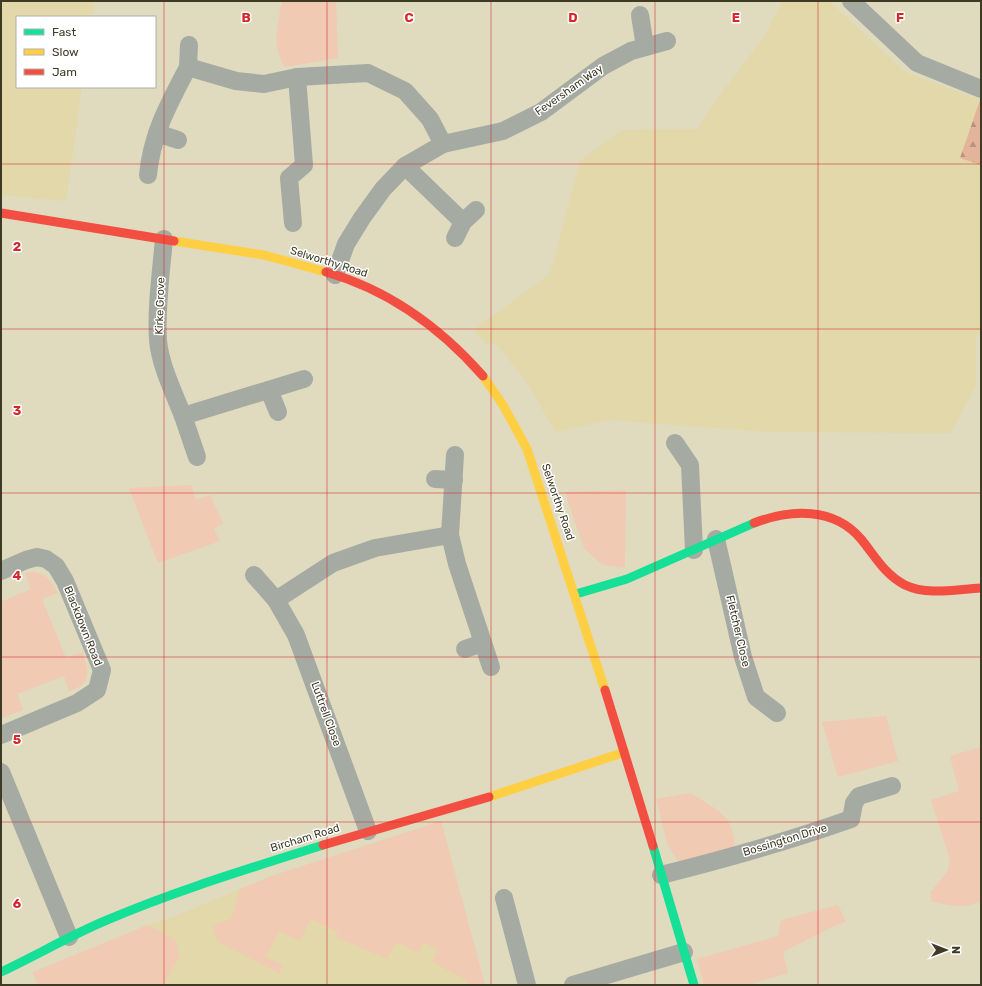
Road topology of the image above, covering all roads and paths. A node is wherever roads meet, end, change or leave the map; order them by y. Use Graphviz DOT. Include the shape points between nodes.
graph roads {
  1 [pos="851,1"];
  2 [pos="640,16"];
  3 [pos="667,41"];
  4 [pos="189,45"];
  5 [pos="645,47"];
  6 [pos="188,67"];
  7 [pos="297,78"];
  8 [pos="981,89"];
  9 [pos="157,133"];
  10 [pos="178,140"];
  11 [pos="443,144"];
  12 [pos="406,166"];
  13 [pos="148,175"];
  14 [pos="1,213"];
  15 [pos="293,223"];
  16 [pos="455,238"];
  17 [pos="164,239"];
  18 [pos="335,275"];
  19 [pos="304,379"];
  20 [pos="269,390"];
  21 [pos="278,412"];
  22 [pos="183,416"];
  23 [pos="675,443"];
  24 [pos="455,455"];
  25 [pos="197,457"];
  26 [pos="436,479"];
  27 [pos="454,480"];
  28 [pos="450,536"];
  29 [pos="716,539"];
  30 [pos="694,550"];
  31 [pos="1,571"];
  32 [pos="254,575"];
  33 [pos="981,588"];
  34 [pos="576,594"];
  35 [pos="276,600"];
  36 [pos="483,643"];
  37 [pos="465,649"];
  38 [pos="491,667"];
  39 [pos="777,713"];
  40 [pos="1,735"];
  41 [pos="625,752"];
  42 [pos="1,772"];
  43 [pos="892,786"];
  44 [pos="368,831"];
  45 [pos="661,875"];
  46 [pos="504,898"];
  47 [pos="70,937"];
  48 [pos="684,952"];
  49 [pos="1,972"];
  50 [pos="527,985"];
  51 [pos="573,985"];
  52 [pos="694,985"];
  1 -- 8 [label="street" via="917,63"];
  2 -- 5 [label="street"];
  3 -- 5 [label="street, Feversham Way"];
  4 -- 6 [label="street"];
  5 -- 11 [label="street, Feversham Way" via="631,51 603,66 541,112 503,131"];
  6 -- 7 [label="street" via="236,81 264,84"];
  6 -- 9 [label="street"];
  7 -- 11 [label="street" via="368,73 405,91 430,119"];
  7 -- 15 [label="street" via="304,165 289,178"];
  9 -- 10 [label="street"];
  9 -- 13 [label="street" via="150,152"];
  11 -- 12 [label="street, Feversham Way"];
  12 -- 16 [label="street" via="470,216"];
  12 -- 18 [label="street, Feversham Way" via="383,189 362,218 346,244"];
  14 -- 17 [label="street, Selworthy Road"];
  17 -- 18 [label="street, Selworthy Road" via="264,255"];
  17 -- 22 [label="street, Kirke Grove" via="158,342 168,379"];
  18 -- 34 [label="street, Selworthy Road" via="374,289 413,312 441,333 486,381 503,404 527,449"];
  19 -- 20 [label="street"];
  20 -- 21 [label="street"];
  20 -- 22 [label="street"];
  22 -- 25 [label="street, Kirke Grove"];
  23 -- 30 [label="street" via="690,465"];
  24 -- 27 [label="street"];
  26 -- 27 [label="street"];
  27 -- 28 [label="street"];
  28 -- 35 [label="street" via="375,548 333,563"];
  28 -- 36 [label="street"];
  29 -- 30 [label="street"];
  29 -- 33 [label="street" via="748,524 776,515 805,513 831,517 846,525 861,539 891,577 906,585 922,590"];
  29 -- 39 [label="street, Fletcher Close" via="743,657 756,697"];
  30 -- 34 [label="street" via="632,577"];
  31 -- 40 [label="street, Blackdown Road" via="37,558 46,559 56,566 65,581 102,670 97,690 77,702"];
  32 -- 35 [label="street, Luttrell Close"];
  34 -- 41 [label="street, Selworthy Road"];
  35 -- 44 [label="street, Luttrell Close" via="296,635"];
  36 -- 37 [label="street"];
  36 -- 38 [label="street"];
  41 -- 44 [label="street, Bircham Road" via="491,796"];
  41 -- 45 [label="street"];
  42 -- 47 [label="street"];
  43 -- 45 [label="street, Bossington Drive" via="859,796 854,803 851,819 728,858"];
  44 -- 47 [label="street, Bircham Road" via="229,875"];
  45 -- 48 [label="street"];
  46 -- 50 [label="street"];
  47 -- 49 [label="street, Bircham Road"];
  48 -- 51 [label="street"];
  48 -- 52 [label="street"];
}
